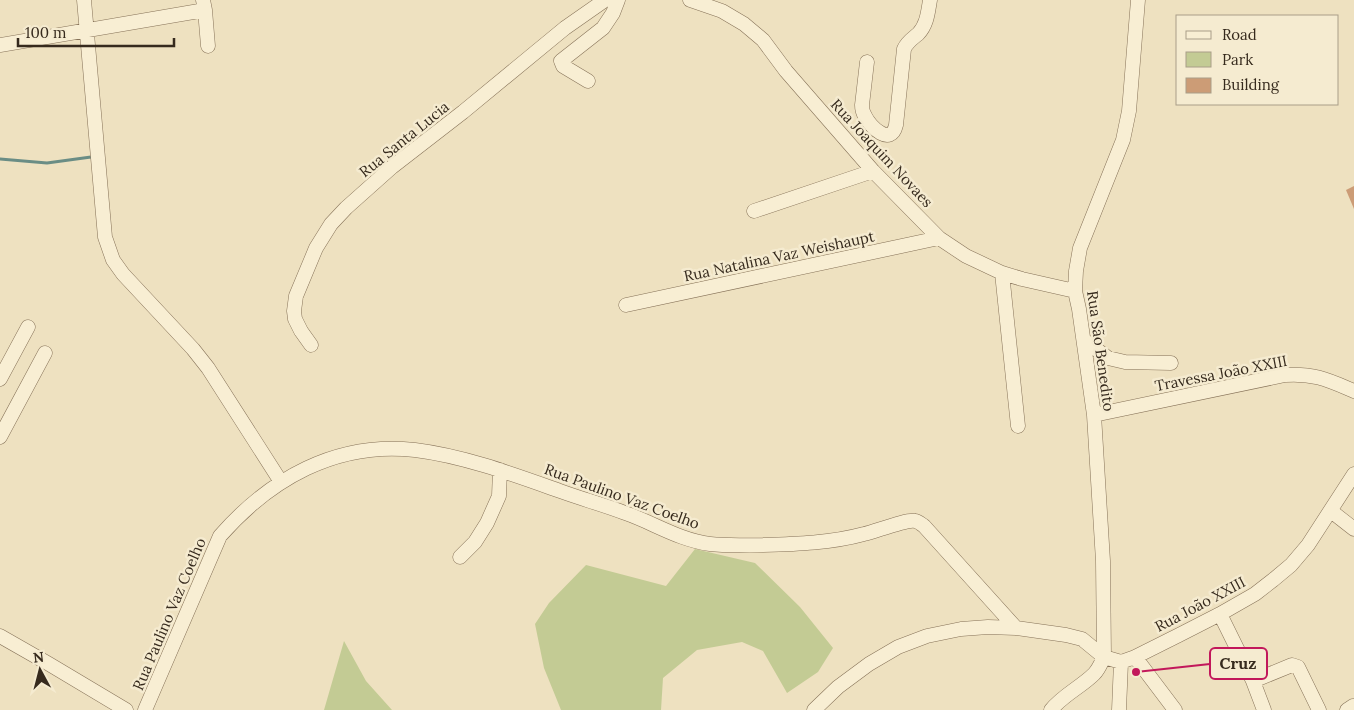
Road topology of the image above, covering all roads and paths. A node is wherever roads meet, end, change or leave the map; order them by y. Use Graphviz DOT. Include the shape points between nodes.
graph roads {
  1 [pos="84,0"];
  2 [pos="605,0"];
  3 [pos="618,0"];
  4 [pos="690,0"];
  5 [pos="930,0"];
  6 [pos="1138,0"];
  7 [pos="204,5"];
  8 [pos="87,30"];
  9 [pos="0,45"];
  10 [pos="208,46"];
  11 [pos="867,62"];
  12 [pos="588,81"];
  13 [pos="873,171"];
  14 [pos="754,211"];
  15 [pos="939,238"];
  16 [pos="1002,273"];
  17 [pos="1074,291"];
  18 [pos="626,306"];
  19 [pos="28,327"];
  20 [pos="1084,340"];
  21 [pos="311,345"];
  22 [pos="45,353"];
  23 [pos="1171,363"];
  24 [pos="0,379"];
  25 [pos="1354,391"];
  26 [pos="1094,415"];
  27 [pos="1018,426"];
  28 [pos="0,437"];
  29 [pos="500,470"];
  30 [pos="1354,474"];
  31 [pos="282,482"];
  32 [pos="1331,511"];
  33 [pos="1354,529"];
  34 [pos="460,557"];
  35 [pos="1220,614"];
  36 [pos="1016,628"];
  37 [pos="0,636"];
  38 [pos="1104,657"];
  39 [pos="1134,657"];
  40 [pos="1121,662"];
  41 [pos="1253,681"];
  42 [pos="126,710"];
  43 [pos="145,710"];
  44 [pos="814,710"];
  45 [pos="1051,710"];
  46 [pos="1119,710"];
  47 [pos="1174,710"];
  48 [pos="1264,710"];
  49 [pos="1319,710"];
  1 -- 8 [label="street"];
  2 -- 21 [label="street, Rua Santa Lucia" via="392,167 331,224 316,248 296,296 295,320"];
  3 -- 12 [label="street" via="603,28 561,61 563,66"];
  4 -- 13 [label="street, Rua Joaquim Novaes" via="722,11 762,40"];
  5 -- 11 [label="street" via="924,25 904,49 896,125 890,134 881,134 874,129 862,110"];
  6 -- 17 [label="street, Rua São Benedito" via="1129,111 1123,140 1080,248"];
  7 -- 8 [label="street"];
  7 -- 10 [label="street"];
  8 -- 9 [label="street"];
  8 -- 31 [label="street" via="106,238 113,260 208,368"];
  13 -- 14 [label="street"];
  13 -- 15 [label="street, Rua Joaquim Novaes"];
  15 -- 16 [label="street, Rua Joaquim Novaes" via="966,256"];
  15 -- 18 [label="street, Rua Natalina Vaz Weishaupt"];
  16 -- 17 [label="street, Rua Joaquim Novaes"];
  16 -- 27 [label="street"];
  17 -- 20 [label="street, Rua São Benedito"];
  19 -- 24 [label="street"];
  20 -- 23 [label="street" via="1108,358 1125,362"];
  20 -- 26 [label="street, Rua São Benedito"];
  22 -- 28 [label="street"];
  25 -- 26 [label="street, Travessa João XXIII" via="1321,377 1285,375"];
  26 -- 38 [label="street, Rua São Benedito" via="1103,561"];
  29 -- 31 [label="street, Rua Paulino Vaz Coelho" via="415,450 386,450 328,459"];
  29 -- 34 [label="street" via="499,496 487,523"];
  29 -- 36 [label="street, Rua Paulino Vaz Coelho" via="626,513 688,540 710,544 847,539 914,520 924,526"];
  30 -- 32 [label="street, Rua João XXIII"];
  31 -- 43 [label="street, Rua Paulino Vaz Coelho" via="236,518 220,536"];
  32 -- 33 [label="street"];
  32 -- 35 [label="street, Rua João XXIII" via="1291,565 1255,594"];
  35 -- 39 [label="street, Rua João XXIII"];
  35 -- 41 [label="street"];
  36 -- 38 [label="street" via="1082,639"];
  36 -- 44 [label="street" via="988,626 962,629 927,636 898,647 838,686"];
  37 -- 42 [label="street"];
  38 -- 40 [label="street"];
  38 -- 45 [label="street" via="1093,675"];
  39 -- 40 [label="street, Rua João XXIII"];
  39 -- 47 [label="street"];
  40 -- 46 [label="street"];
  41 -- 48 [label="street"];
  41 -- 49 [label="street" via="1295,666"];
}
